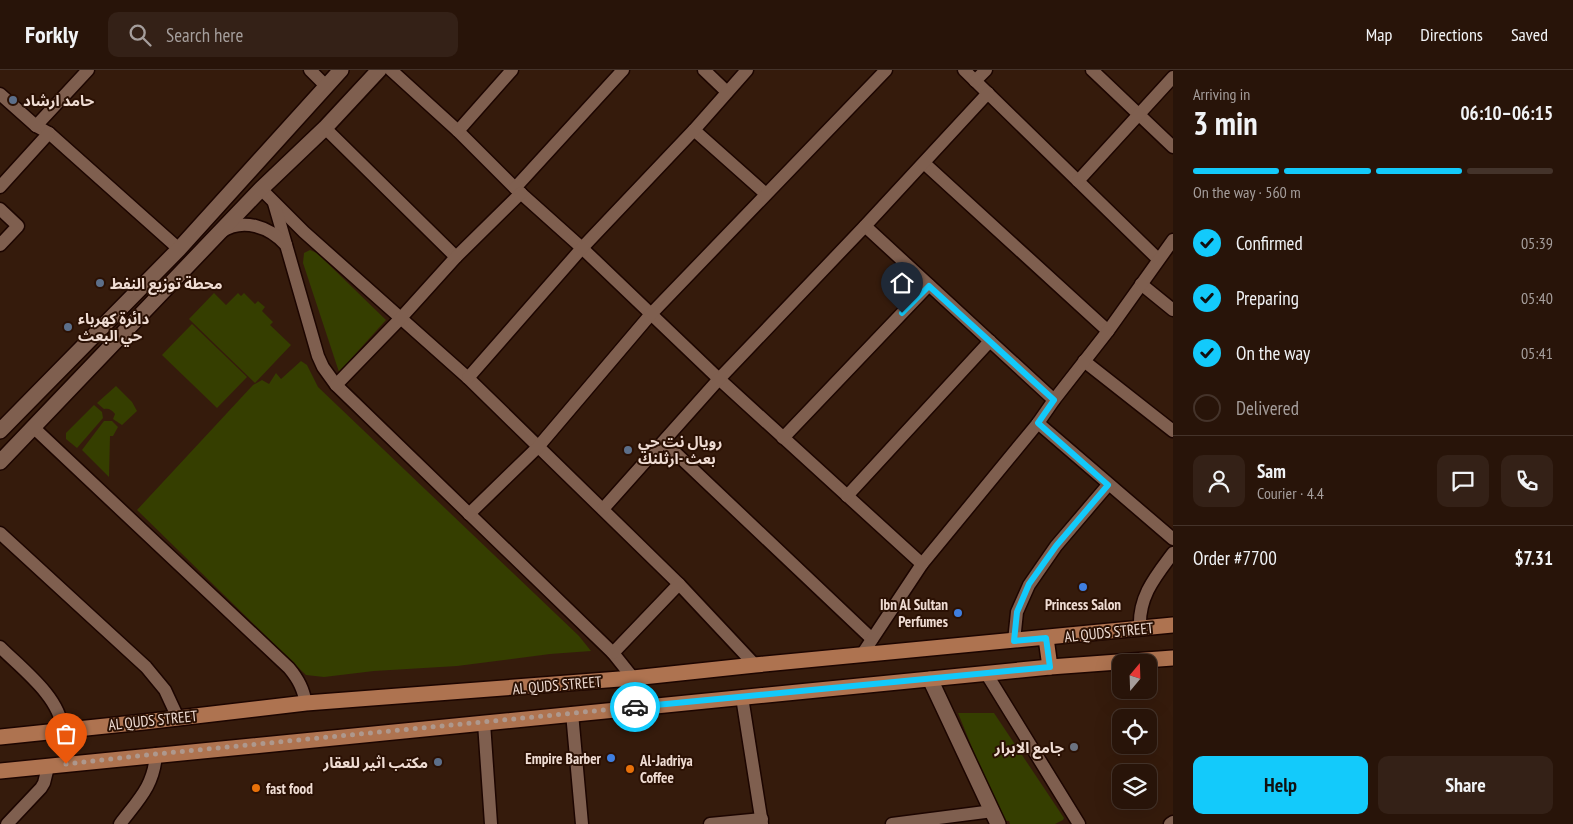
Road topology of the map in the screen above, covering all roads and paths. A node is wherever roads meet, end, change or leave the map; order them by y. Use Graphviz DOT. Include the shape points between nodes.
graph roads {
  1 [pos="88,70"];
  2 [pos="310,70"];
  3 [pos="340,70"];
  4 [pos="379,70"];
  5 [pos="391,70"];
  6 [pos="512,70"];
  7 [pos="623,70"];
  8 [pos="704,70"];
  9 [pos="747,70"];
  10 [pos="886,70"];
  11 [pos="964,70"];
  12 [pos="986,70"];
  13 [pos="1092,70"];
  14 [pos="1173,78"];
  15 [pos="975,81"];
  16 [pos="326,86"];
  17 [pos="728,92"];
  18 [pos="988,93"];
  19 [pos="0,94"];
  20 [pos="1138,114"];
  21 [pos="36,126"];
  22 [pos="325,128"];
  23 [pos="694,130"];
  24 [pos="458,131"];
  25 [pos="49,132"];
  26 [pos="1173,147"];
  27 [pos="924,163"];
  28 [pos="1078,181"];
  29 [pos="0,187"];
  30 [pos="261,189"];
  31 [pos="518,190"];
  32 [pos="766,194"];
  33 [pos="273,200"];
  34 [pos="0,209"];
  35 [pos="865,226"];
  36 [pos="304,232"];
  37 [pos="215,236"];
  38 [pos="1173,240"];
  39 [pos="286,242"];
  40 [pos="0,245"];
  41 [pos="582,248"];
  42 [pos="179,249"];
  43 [pos="456,256"];
  44 [pos="1158,259"];
  45 [pos="1141,284"];
  46 [pos="929,286"];
  47 [pos="132,296"];
  48 [pos="146,308"];
  49 [pos="1173,310"];
  50 [pos="651,314"];
  51 [pos="400,319"];
  52 [pos="1108,331"];
  53 [pos="990,341"];
  54 [pos="1084,361"];
  55 [pos="468,378"];
  56 [pos="719,379"];
  57 [pos="336,385"];
  58 [pos="1054,400"];
  59 [pos="1038,423"];
  60 [pos="2,424"];
  61 [pos="33,428"];
  62 [pos="1173,431"];
  63 [pos="783,438"];
  64 [pos="664,442"];
  65 [pos="538,447"];
  66 [pos="0,462"];
  67 [pos="1108,485"];
  68 [pos="847,496"];
  69 [pos="603,509"];
  70 [pos="469,514"];
  71 [pos="0,533"];
  72 [pos="1173,539"];
  73 [pos="1173,553"];
  74 [pos="922,564"];
  75 [pos="679,584"];
  76 [pos="1173,625"];
  77 [pos="1140,629"];
  78 [pos="1046,638"];
  79 [pos="872,639"];
  80 [pos="1014,641"];
  81 [pos="0,647"];
  82 [pos="613,653"];
  83 [pos="861,656"];
  84 [pos="1173,658"];
  85 [pos="755,665"];
  86 [pos="1050,667"];
  87 [pos="986,673"];
  88 [pos="633,678"];
  89 [pos="930,679"];
  90 [pos="742,697"];
  91 [pos="306,703"];
  92 [pos="572,713"];
  93 [pos="178,718"];
  94 [pos="484,723"];
  95 [pos="62,729"];
  96 [pos="0,736"];
  97 [pos="156,754"];
  98 [pos="48,766"];
  99 [pos="0,771"];
  100 [pos="995,818"];
  101 [pos="762,821"];
  102 [pos="1074,822"];
  103 [pos="1173,822"];
  104 [pos="7,824"];
  105 [pos="120,824"];
  106 [pos="492,824"];
  107 [pos="582,824"];
  108 [pos="710,824"];
  109 [pos="892,824"];
  110 [pos="1170,824"];
  1 -- 21 [label="street"];
  2 -- 16 [label="street"];
  3 -- 16 [label="street"];
  4 -- 22 [label="street"];
  5 -- 24 [label="street"];
  6 -- 24 [label="street"];
  7 -- 31 [label="street"];
  8 -- 17 [label="street"];
  9 -- 17 [label="street"];
  10 -- 32 [label="street"];
  11 -- 15 [label="street"];
  12 -- 15 [label="street"];
  13 -- 20 [label="street"];
  14 -- 20 [label="street"];
  15 -- 18 [label="street"];
  16 -- 42 [label="street"];
  17 -- 23 [label="street"];
  18 -- 27 [label="street"];
  18 -- 28 [label="street"];
  19 -- 21 [label="street"];
  20 -- 26 [label="street"];
  20 -- 28 [label="street"];
  21 -- 25 [label="street"];
  22 -- 30 [label="street"];
  22 -- 43 [label="street"];
  23 -- 32 [label="street"];
  23 -- 41 [label="street"];
  24 -- 31 [label="street"];
  25 -- 29 [label="street"];
  25 -- 42 [label="street"];
  27 -- 35 [label="street"];
  27 -- 52 [label="street"];
  28 -- 44 [label="street"];
  30 -- 33 [label="street"];
  30 -- 37 [label="street"];
  31 -- 41 [label="street"];
  31 -- 43 [label="street"];
  32 -- 50 [label="street"];
  33 -- 36 [label="street"];
  33 -- 39 [label="street"];
  34 -- 40 [label="street" via="18,226"];
  35 -- 46 [label="street"];
  35 -- 56 [label="street"];
  36 -- 39 [label="street" via="292,230 286,235"];
  36 -- 51 [label="street"];
  37 -- 39 [label="street" via="236,226 247,225 269,230"];
  37 -- 48 [label="street"];
  38 -- 44 [label="street"];
  39 -- 57 [label="street" via="318,356"];
  41 -- 50 [label="street"];
  41 -- 55 [label="street"];
  42 -- 47 [label="street"];
  43 -- 51 [label="street"];
  44 -- 45 [label="street"];
  45 -- 49 [label="street"];
  45 -- 52 [label="street"];
  46 -- 53 [label="street"];
  46 -- 63 [label="street"];
  47 -- 48 [label="street"];
  47 -- 60 [label="street"];
  48 -- 61 [label="street"];
  50 -- 56 [label="street"];
  50 -- 65 [label="street"];
  51 -- 55 [label="street"];
  51 -- 57 [label="street"];
  52 -- 54 [label="street"];
  53 -- 58 [label="street"];
  53 -- 68 [label="street"];
  54 -- 58 [label="street"];
  54 -- 62 [label="street"];
  55 -- 65 [label="street"];
  56 -- 63 [label="street"];
  56 -- 64 [label="street"];
  57 -- 70 [label="street"];
  58 -- 59 [label="street"];
  59 -- 67 [label="street"];
  59 -- 74 [label="street"];
  61 -- 66 [label="street"];
  61 -- 91 [label="street" via="289,668 303,688"];
  63 -- 68 [label="street"];
  64 -- 69 [label="street"];
  64 -- 79 [label="street"];
  65 -- 69 [label="street"];
  65 -- 70 [label="street"];
  67 -- 72 [label="street"];
  67 -- 80 [label="street" via="1056,546 1029,584 1017,612"];
  68 -- 74 [label="street"];
  69 -- 75 [label="street"];
  70 -- 82 [label="street"];
  71 -- 93 [label="street" via="146,667 165,690"];
  73 -- 77 [label="street" via="1144,597"];
  74 -- 79 [label="street"];
  75 -- 82 [label="street"];
  75 -- 85 [label="street"];
  76 -- 77 [label="main road, AL QUDS STREET"];
  77 -- 78 [label="main road, AL QUDS STREET"];
  78 -- 80 [label="main road, AL QUDS STREET"];
  78 -- 86 [label="main road"];
  79 -- 83 [label="street"];
  80 -- 83 [label="main road, AL QUDS STREET"];
  81 -- 95 [label="street" via="51,699 60,715"];
  82 -- 88 [label="street"];
  83 -- 85 [label="main road, AL QUDS STREET"];
  84 -- 86 [label="main road, AL QUDS STREET"];
  85 -- 88 [label="main road, AL QUDS STREET"];
  86 -- 87 [label="main road, AL QUDS STREET"];
  87 -- 89 [label="main road, AL QUDS STREET"];
  87 -- 102 [label="street"];
  88 -- 91 [label="main road, AL QUDS STREET"];
  89 -- 90 [label="main road, AL QUDS STREET"];
  89 -- 100 [label="street"];
  90 -- 92 [label="main road, AL QUDS STREET"];
  90 -- 101 [label="street"];
  91 -- 93 [label="main road, AL QUDS STREET"];
  92 -- 94 [label="main road, AL QUDS STREET"];
  92 -- 107 [label="street"];
  93 -- 95 [label="main road, AL QUDS STREET"];
  94 -- 97 [label="main road, AL QUDS STREET"];
  94 -- 106 [label="street"];
  95 -- 96 [label="main road, AL QUDS STREET"];
  97 -- 98 [label="main road, AL QUDS STREET"];
  97 -- 105 [label="street" via="152,779"];
  98 -- 99 [label="main road, AL QUDS STREET"];
  98 -- 104 [label="street" via="41,788"];
  100 -- 109 [label="street"];
  101 -- 108 [label="street"];
  103 -- 110 [label="street"];
}
